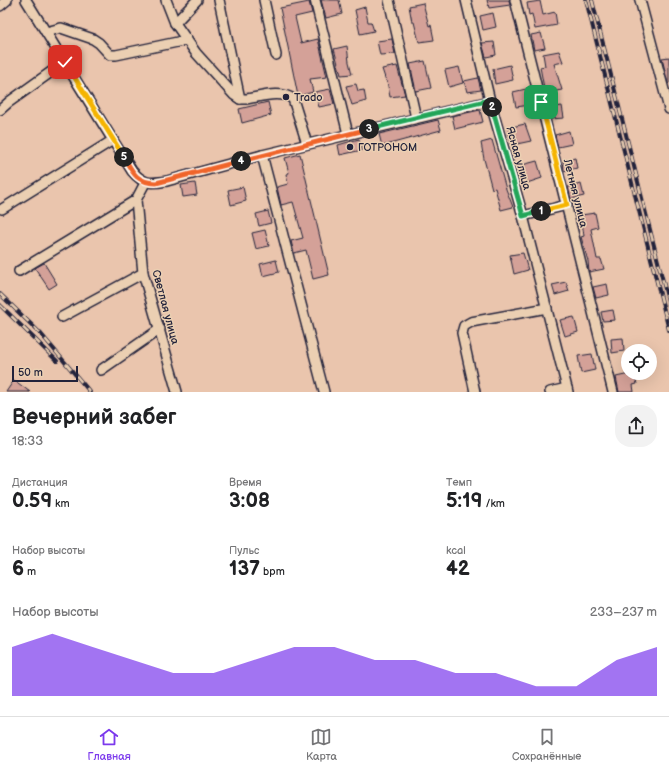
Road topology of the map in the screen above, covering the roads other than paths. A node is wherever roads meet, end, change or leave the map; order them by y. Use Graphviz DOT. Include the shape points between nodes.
graph roads {
  1 [pos="7,0"];
  2 [pos="26,0"];
  3 [pos="166,0"];
  4 [pos="197,0"];
  5 [pos="219,0"];
  6 [pos="264,0"];
  7 [pos="315,0"];
  8 [pos="389,0"];
  9 [pos="466,0"];
  10 [pos="515,0"];
  11 [pos="640,0"];
  12 [pos="0,6"];
  13 [pos="175,23"];
  14 [pos="46,32"];
  15 [pos="187,40"];
  16 [pos="276,55"];
  17 [pos="65,62"];
  18 [pos="240,99"];
  19 [pos="490,100"];
  20 [pos="669,109"];
  21 [pos="0,110"];
  22 [pos="416,118"];
  23 [pos="348,134"];
  24 [pos="113,140"];
  25 [pos="306,144"];
  26 [pos="262,155"];
  27 [pos="145,183"];
  28 [pos="136,200"];
  29 [pos="567,205"];
  30 [pos="2,209"];
  31 [pos="523,216"];
  32 [pos="19,271"];
  33 [pos="143,273"];
  34 [pos="547,308"];
  35 [pos="62,317"];
  36 [pos="160,329"];
  37 [pos="100,370"];
  38 [pos="568,390"];
  39 [pos="177,392"];
  40 [pos="324,392"];
  41 [pos="475,392"];
  42 [pos="550,392"];
  43 [pos="613,392"];
  1 -- 12 [label="street"];
  2 -- 14 [label="street"];
  3 -- 13 [label="street"];
  4 -- 13 [label="street"];
  5 -- 18 [label="street"];
  6 -- 16 [label="street"];
  7 -- 23 [label="street"];
  8 -- 22 [label="street"];
  9 -- 19 [label="street, Ясная улица"];
  10 -- 29 [label="street, Летняя улица"];
  11 -- 20 [label="street"];
  13 -- 15 [label="street"];
  14 -- 15 [label="street" via="61,28 93,39 110,55"];
  14 -- 17 [label="street"];
  15 -- 18 [label="street" via="213,74"];
  17 -- 21 [label="street"];
  17 -- 24 [label="street"];
  18 -- 25 [label="street" via="288,95 293,99"];
  19 -- 22 [label="street"];
  19 -- 31 [label="street, Ясная улица"];
  22 -- 23 [label="street"];
  23 -- 25 [label="street"];
  24 -- 27 [label="street" via="132,171"];
  24 -- 30 [label="street"];
  25 -- 26 [label="street"];
  26 -- 27 [label="street" via="167,181"];
  26 -- 40 [label="street"];
  27 -- 28 [label="street"];
  28 -- 32 [label="street"];
  28 -- 33 [label="street, Светлая улица"];
  29 -- 31 [label="street"];
  29 -- 43 [label="street, Летняя улица"];
  31 -- 34 [label="street, Ясная улица"];
  33 -- 35 [label="street"];
  33 -- 36 [label="street, Светлая улица"];
  34 -- 38 [label="street, Ясная улица"];
  34 -- 41 [label="street" via="471,322 464,326 462,333"];
  36 -- 37 [label="street"];
  36 -- 39 [label="street, Светлая улица"];
  38 -- 42 [label="street"];
}
